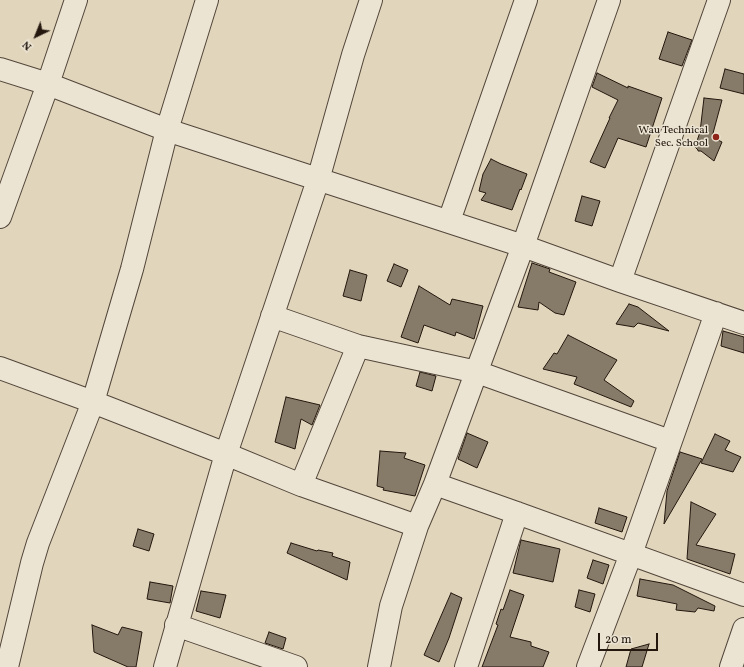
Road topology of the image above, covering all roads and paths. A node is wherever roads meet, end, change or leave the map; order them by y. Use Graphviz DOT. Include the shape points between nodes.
graph roads {
  1 [pos="76,0"];
  2 [pos="207,0"];
  3 [pos="371,0"];
  4 [pos="526,0"];
  5 [pos="609,0"];
  6 [pos="719,0"];
  7 [pos="0,69"];
  8 [pos="48,84"];
  9 [pos="167,130"];
  10 [pos="318,180"];
  11 [pos="0,217"];
  12 [pos="449,221"];
  13 [pos="523,246"];
  14 [pos="620,281"];
  15 [pos="716,313"];
  16 [pos="272,316"];
  17 [pos="744,323"];
  18 [pos="358,346"];
  19 [pos="0,368"];
  20 [pos="477,372"];
  21 [pos="93,402"];
  22 [pos="670,441"];
  23 [pos="226,454"];
  24 [pos="435,484"];
  25 [pos="301,485"];
  26 [pos="517,512"];
  27 [pos="416,526"];
  28 [pos="631,554"];
  29 [pos="744,595"];
  30 [pos="176,625"];
  31 [pos="744,629"];
  32 [pos="7,667"];
  33 [pos="165,667"];
  34 [pos="296,667"];
  35 [pos="379,667"];
  36 [pos="466,667"];
  37 [pos="588,667"];
  38 [pos="732,667"];
  1 -- 8 [label="street"];
  2 -- 9 [label="street"];
  3 -- 10 [label="street"];
  4 -- 12 [label="street"];
  5 -- 13 [label="street"];
  6 -- 14 [label="street"];
  7 -- 8 [label="street"];
  8 -- 9 [label="street"];
  8 -- 11 [label="street"];
  9 -- 10 [label="street"];
  9 -- 21 [label="street" via="132,269"];
  10 -- 12 [label="street"];
  10 -- 16 [label="street"];
  12 -- 13 [label="street"];
  13 -- 14 [label="street"];
  13 -- 20 [label="street"];
  14 -- 15 [label="street"];
  15 -- 17 [label="street"];
  15 -- 22 [label="street"];
  16 -- 18 [label="street"];
  16 -- 23 [label="street"];
  18 -- 20 [label="street"];
  18 -- 25 [label="street"];
  19 -- 21 [label="street"];
  20 -- 22 [label="street"];
  20 -- 24 [label="street"];
  21 -- 23 [label="street"];
  21 -- 32 [label="street" via="38,543"];
  22 -- 28 [label="street"];
  23 -- 25 [label="street"];
  23 -- 30 [label="street"];
  24 -- 26 [label="street"];
  24 -- 27 [label="street"];
  25 -- 27 [label="street"];
  26 -- 28 [label="street"];
  26 -- 36 [label="street"];
  27 -- 35 [label="street" via="391,606"];
  28 -- 29 [label="street"];
  28 -- 37 [label="street"];
  30 -- 33 [label="street"];
  30 -- 34 [label="street"];
  31 -- 38 [label="street"];
}
